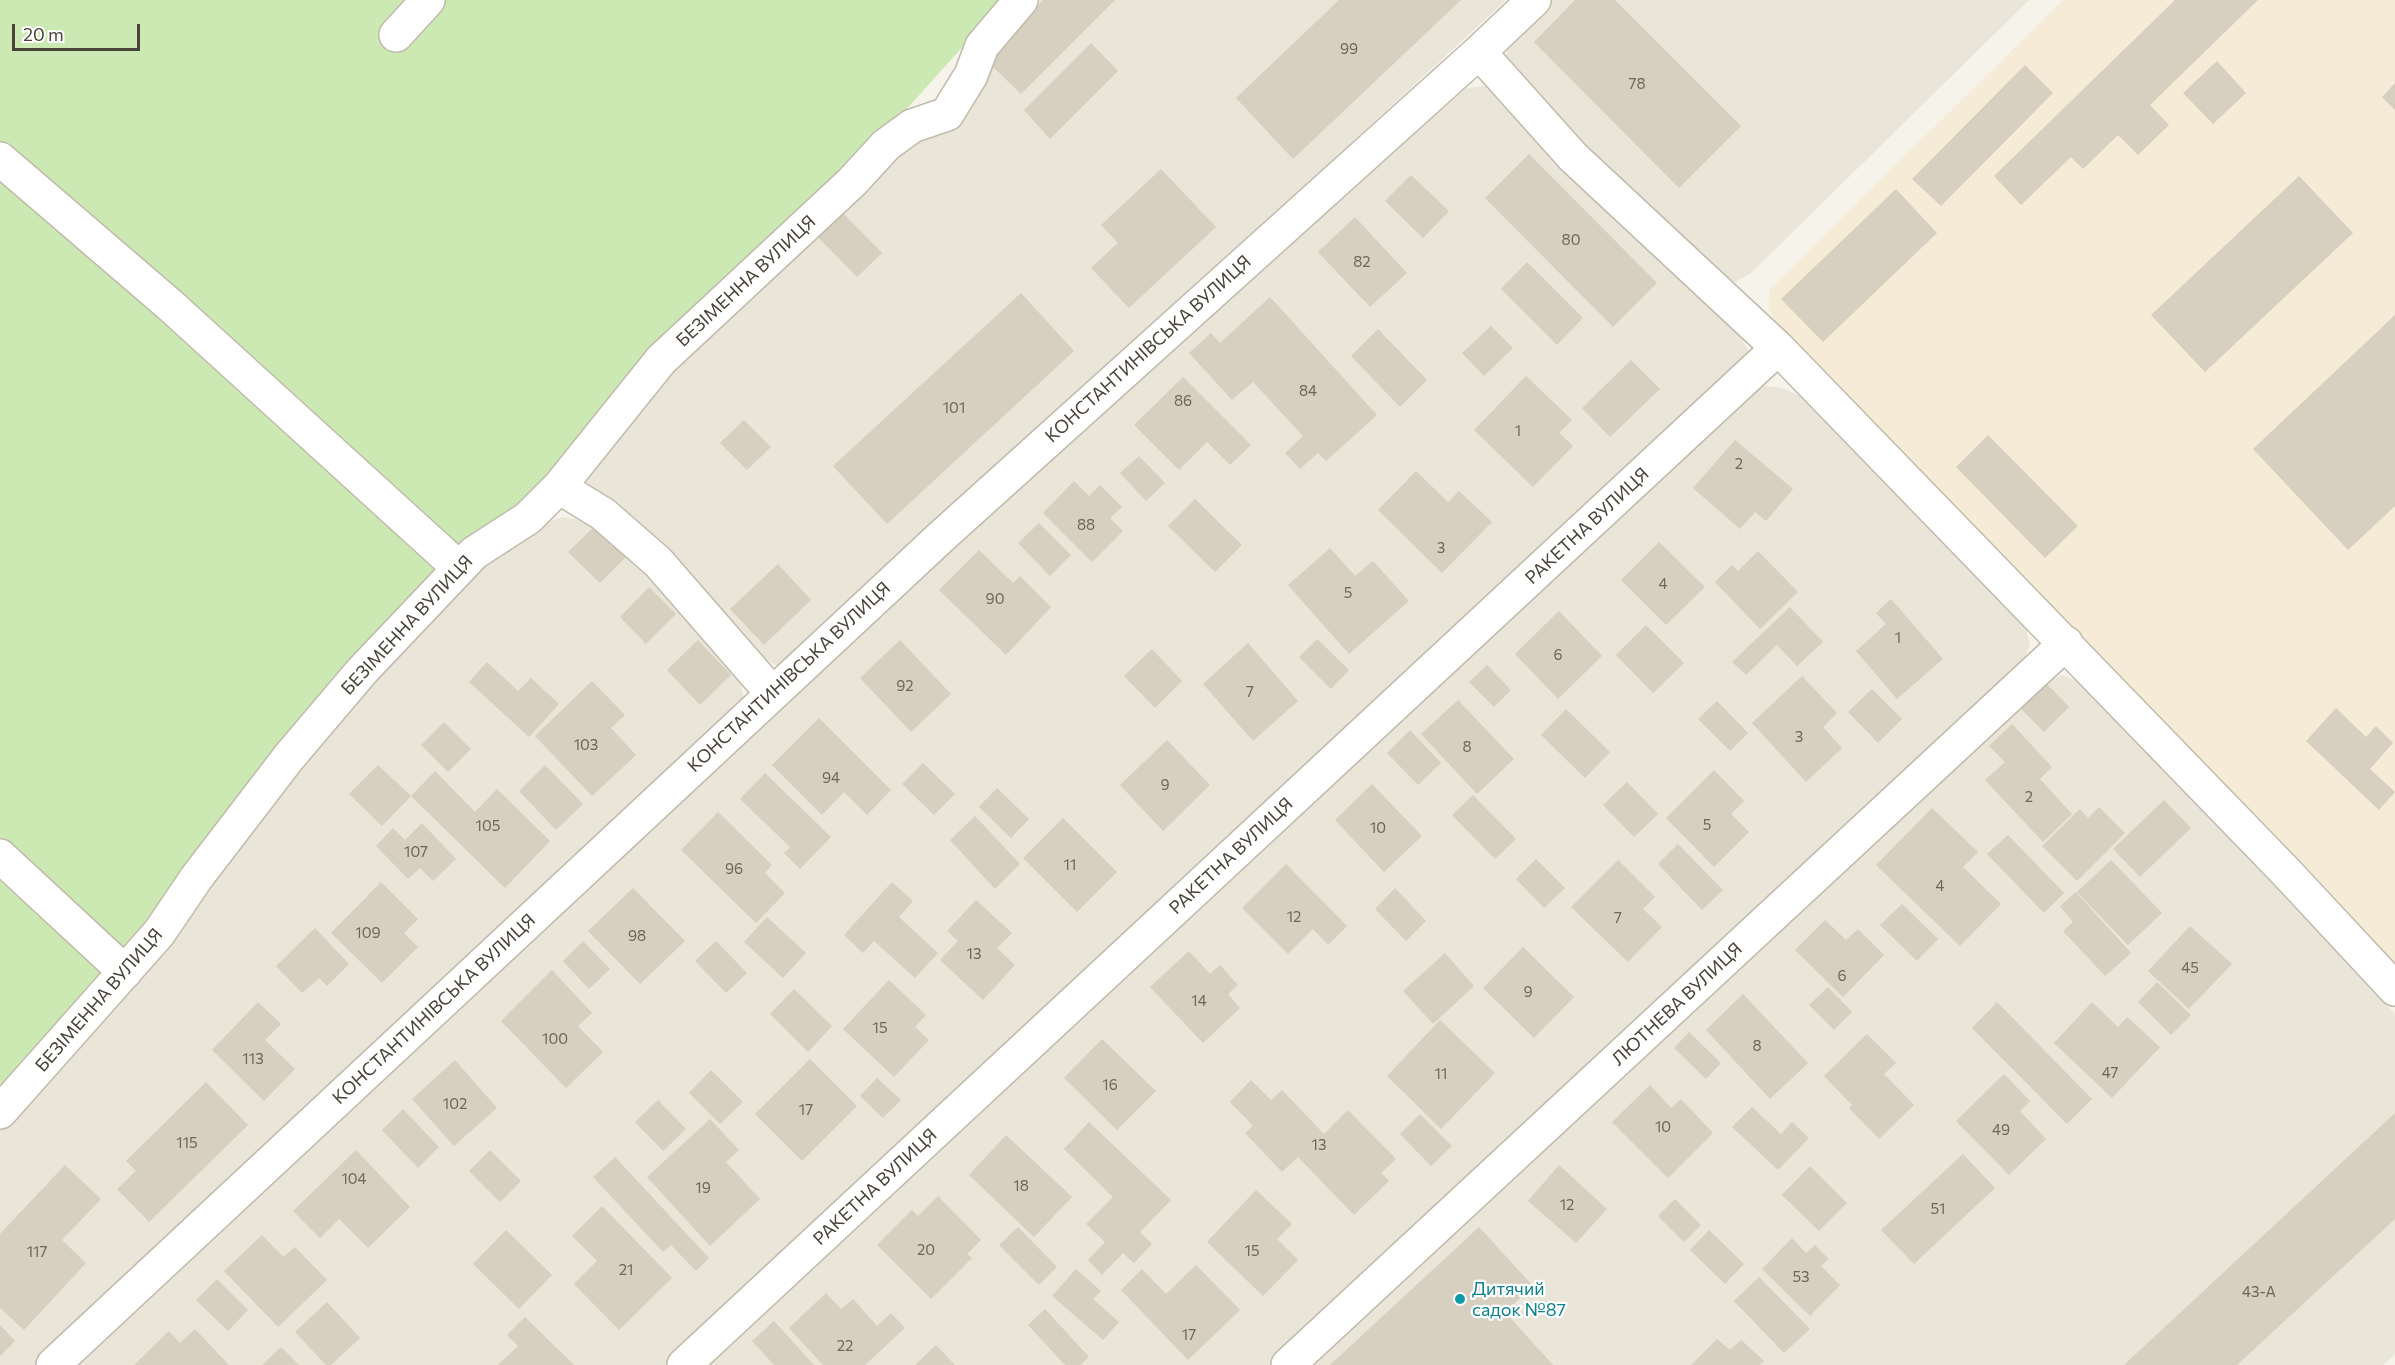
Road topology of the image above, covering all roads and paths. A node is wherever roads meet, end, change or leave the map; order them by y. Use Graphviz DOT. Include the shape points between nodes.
graph roads {
  1 [pos="428,0"];
  2 [pos="1021,0"];
  3 [pos="1534,0"];
  4 [pos="396,35"];
  5 [pos="1479,52"];
  6 [pos="0,159"];
  7 [pos="1778,348"];
  8 [pos="559,487"];
  9 [pos="459,568"];
  10 [pos="2066,643"];
  11 [pos="772,693"];
  12 [pos="0,856"];
  13 [pos="125,972"];
  14 [pos="2395,988"];
  15 [pos="0,1112"];
  16 [pos="53,1365"];
  17 [pos="684,1365"];
  18 [pos="1288,1365"];
  1 -- 4 [label="street"];
  2 -- 8 [label="street, БЕЗІМЕННА ВУЛИЦЯ" via="982,46 971,75 947,114 912,126 886,145 852,182 661,360"];
  3 -- 5 [label="street, КОНСТАНТИНІВСЬКА ВУЛИЦЯ"];
  5 -- 7 [label="street" via="1573,157"];
  5 -- 11 [label="street, КОНСТАНТИНІВСЬКА ВУЛИЦЯ"];
  6 -- 9 [label="street" via="170,305"];
  7 -- 10 [label="street"];
  7 -- 17 [label="street, РАКЕТНА ВУЛИЦЯ"];
  8 -- 9 [label="street, БЕЗІМЕННА ВУЛИЦЯ" via="528,518 474,553"];
  8 -- 11 [label="street" via="603,514 658,562"];
  9 -- 13 [label="street, БЕЗІМЕННА ВУЛИЦЯ" via="362,671 289,757 159,933"];
  10 -- 14 [label="street"];
  10 -- 18 [label="street, ЛЮТНЕВА ВУЛИЦЯ"];
  11 -- 16 [label="street, КОНСТАНТИНІВСЬКА ВУЛИЦЯ"];
  12 -- 13 [label="street"];
  13 -- 15 [label="street, БЕЗІМЕННА ВУЛИЦЯ"];
}
